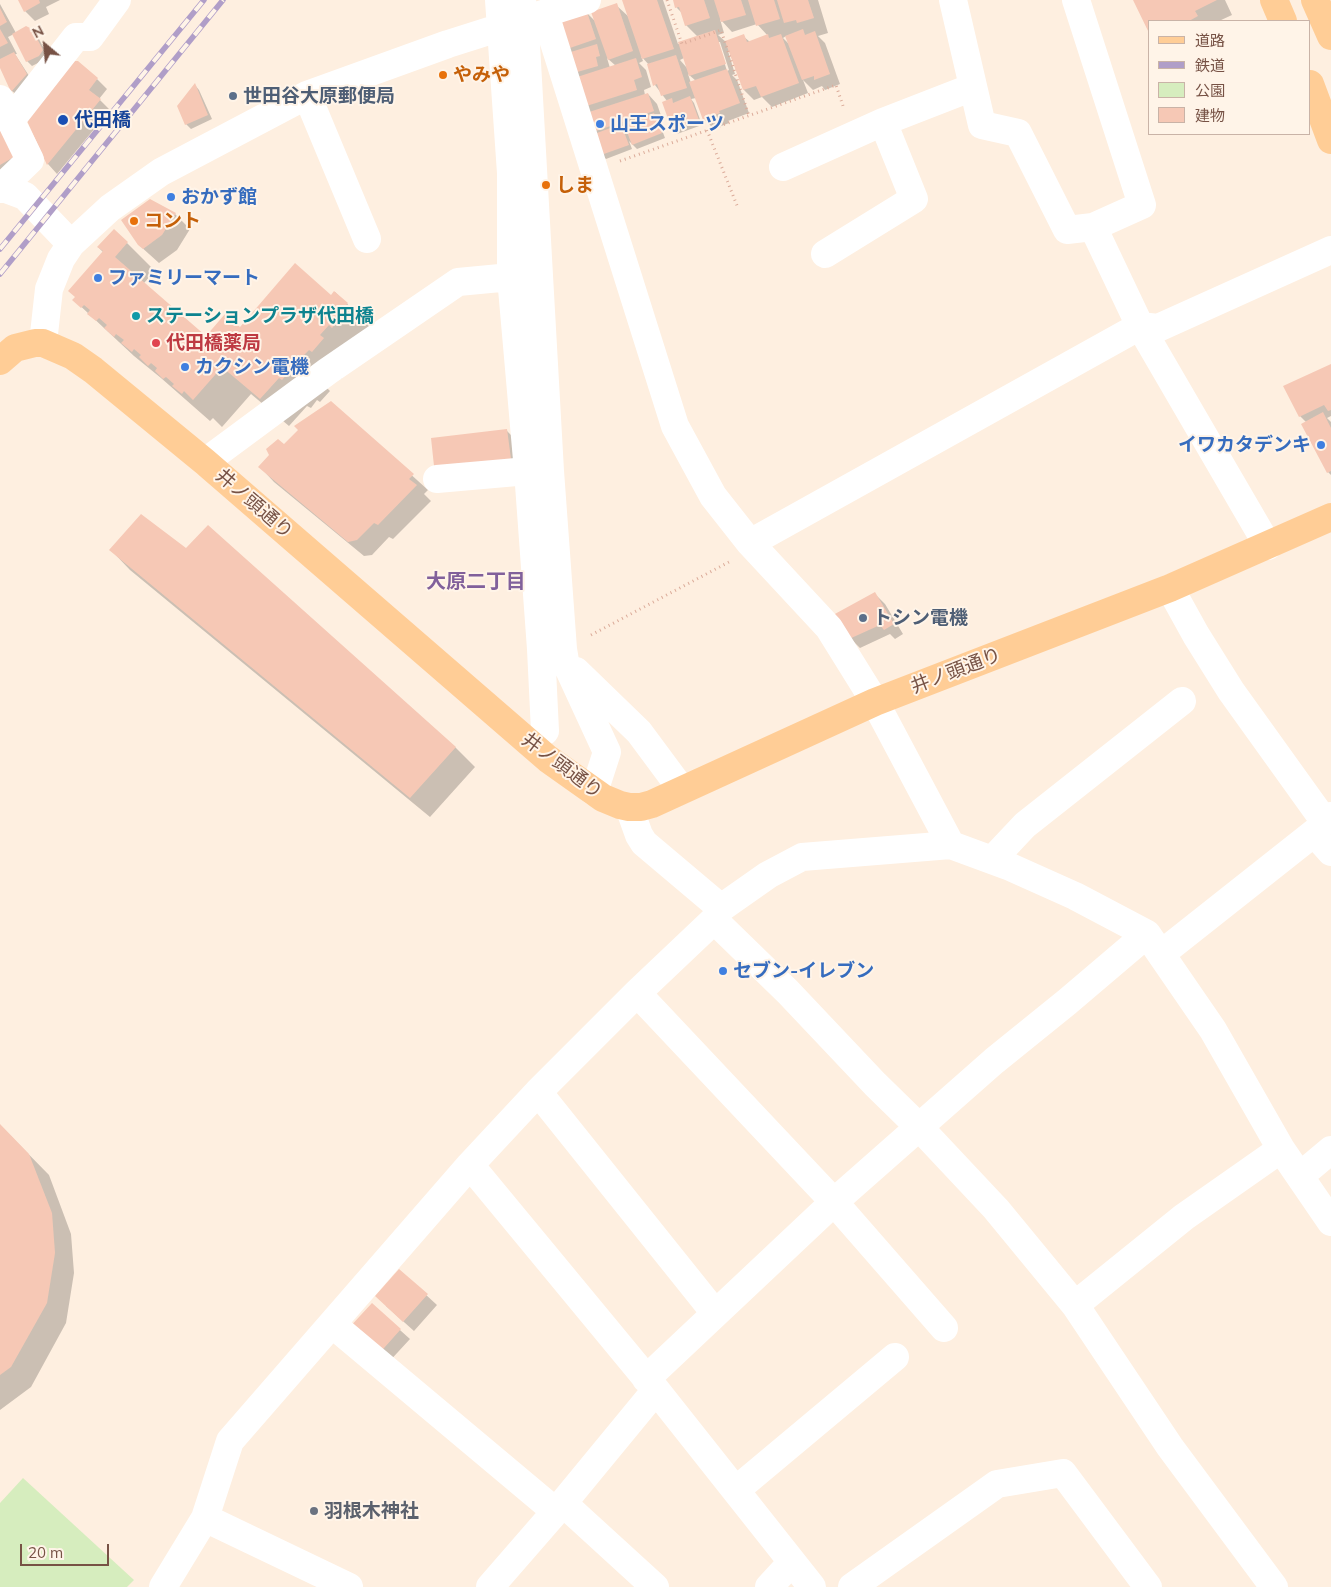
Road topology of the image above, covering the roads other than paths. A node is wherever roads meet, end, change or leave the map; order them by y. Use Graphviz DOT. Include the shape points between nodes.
graph roads {
  1 [pos="117,0"];
  2 [pos="587,0"];
  3 [pos="953,0"];
  4 [pos="1076,0"];
  5 [pos="1274,0"];
  6 [pos="1315,0"];
  7 [pos="518,12"];
  8 [pos="1283,20"];
  9 [pos="1331,36"];
  10 [pos="973,87"];
  11 [pos="1311,87"];
  12 [pos="307,95"];
  13 [pos="6,109"];
  14 [pos="883,122"];
  15 [pos="1331,140"];
  16 [pos="783,167"];
  17 [pos="1,187"];
  18 [pos="1093,227"];
  19 [pos="367,239"];
  20 [pos="70,244"];
  21 [pos="1331,250"];
  22 [pos="824,254"];
  23 [pos="512,285"];
  24 [pos="540,290"];
  25 [pos="1140,326"];
  26 [pos="43,343"];
  27 [pos="0,361"];
  28 [pos="532,369"];
  29 [pos="205,462"];
  30 [pos="539,471"];
  31 [pos="437,479"];
  32 [pos="1331,517"];
  33 [pos="753,546"];
  34 [pos="1268,546"];
  35 [pos="1170,588"];
  36 [pos="557,653"];
  37 [pos="1182,701"];
  38 [pos="875,702"];
  39 [pos="545,731"];
  40 [pos="682,790"];
  41 [pos="594,792"];
  42 [pos="629,806"];
  43 [pos="1325,831"];
  44 [pos="951,845"];
  45 [pos="992,860"];
  46 [pos="718,914"];
  47 [pos="1154,944"];
  48 [pos="638,993"];
  49 [pos="538,1092"];
  50 [pos="919,1127"];
  51 [pos="1281,1149"];
  52 [pos="1331,1150"];
  53 [pos="470,1165"];
  54 [pos="1300,1176"];
  55 [pos="834,1202"];
  56 [pos="1331,1222"];
  57 [pos="1075,1305"];
  58 [pos="715,1313"];
  59 [pos="332,1324"];
  60 [pos="944,1328"];
  61 [pos="895,1357"];
  62 [pos="651,1384"];
  63 [pos="736,1490"];
  64 [pos="559,1507"];
  65 [pos="205,1518"];
  66 [pos="792,1562"];
  67 [pos="163,1587"];
  68 [pos="349,1587"];
  69 [pos="490,1587"];
  70 [pos="655,1587"];
  71 [pos="769,1587"];
  72 [pos="812,1587"];
  73 [pos="852,1587"];
  74 [pos="1148,1587"];
  75 [pos="1274,1587"];
  1 -- 13 [label="street" via="90,37 76,36"];
  2 -- 7 [label="street"];
  3 -- 10 [label="street"];
  4 -- 18 [label="street" via="1142,205"];
  5 -- 8 [label="main road"];
  6 -- 9 [label="main road"];
  7 -- 12 [label="street"];
  7 -- 23 [label="street" via="511,174"];
  7 -- 24 [label="street"];
  7 -- 33 [label="street" via="594,170 675,426 713,496"];
  10 -- 14 [label="street"];
  10 -- 18 [label="street" via="982,126 1018,132 1067,230"];
  11 -- 15 [label="main road"];
  12 -- 19 [label="street"];
  12 -- 20 [label="street" via="161,172 110,208"];
  13 -- 17 [label="street" via="30,160"];
  14 -- 16 [label="street"];
  14 -- 22 [label="street" via="914,199"];
  17 -- 20 [label="street" via="25,196"];
  18 -- 25 [label="street"];
  20 -- 26 [label="street" via="49,289"];
  21 -- 25 [label="street" via="1158,328"];
  23 -- 24 [label="street"];
  23 -- 28 [label="street"];
  23 -- 29 [label="street" via="458,282 328,371"];
  24 -- 28 [label="street"];
  25 -- 33 [label="street"];
  25 -- 34 [label="street"];
  26 -- 27 [label="main road" via="15,348"];
  26 -- 29 [label="main road, 井ノ頭通り" via="73,356 93,370"];
  28 -- 30 [label="street"];
  29 -- 41 [label="main road, 井ノ頭通り" via="548,759"];
  30 -- 31 [label="street"];
  30 -- 36 [label="street"];
  32 -- 34 [label="main road, 井ノ頭通り"];
  33 -- 38 [label="street" via="829,628"];
  34 -- 35 [label="main road, 井ノ頭通り"];
  35 -- 38 [label="main road, 井ノ頭通り"];
  35 -- 43 [label="street" via="1231,691"];
  36 -- 39 [label="street"];
  36 -- 40 [label="street" via="639,732"];
  36 -- 41 [label="street" via="607,752"];
  37 -- 45 [label="street" via="1025,825"];
  38 -- 40 [label="main road, 井ノ頭通り"];
  38 -- 44 [label="street"];
  40 -- 42 [label="main road, 井ノ頭通り" via="652,804"];
  41 -- 42 [label="main road, 井ノ頭通り"];
  42 -- 46 [label="street" via="638,835 644,843"];
  43 -- 47 [label="street"];
  44 -- 45 [label="street"];
  44 -- 46 [label="street" via="802,857 768,875"];
  45 -- 47 [label="street" via="1076,896"];
  46 -- 48 [label="street"];
  46 -- 50 [label="street" via="788,992"];
  47 -- 50 [label="street" via="1067,1002 994,1060"];
  47 -- 51 [label="street" via="1213,1030"];
  48 -- 49 [label="street"];
  48 -- 55 [label="street"];
  49 -- 53 [label="street"];
  49 -- 58 [label="street"];
  50 -- 55 [label="street"];
  50 -- 57 [label="street" via="996,1209"];
  51 -- 54 [label="street"];
  51 -- 57 [label="street" via="1184,1217"];
  52 -- 54 [label="street"];
  53 -- 59 [label="street"];
  53 -- 62 [label="street"];
  54 -- 56 [label="street"];
  55 -- 58 [label="street"];
  55 -- 60 [label="street"];
  57 -- 75 [label="street" via="1170,1447"];
  58 -- 62 [label="street"];
  59 -- 64 [label="street"];
  59 -- 65 [label="street" via="230,1441"];
  61 -- 63 [label="street"];
  62 -- 63 [label="street"];
  62 -- 64 [label="street"];
  63 -- 66 [label="street"];
  64 -- 69 [label="street"];
  64 -- 70 [label="street"];
  65 -- 67 [label="street"];
  65 -- 68 [label="street"];
  66 -- 71 [label="street"];
  66 -- 72 [label="street"];
  73 -- 74 [label="street" via="998,1484 1064,1473"];
}
